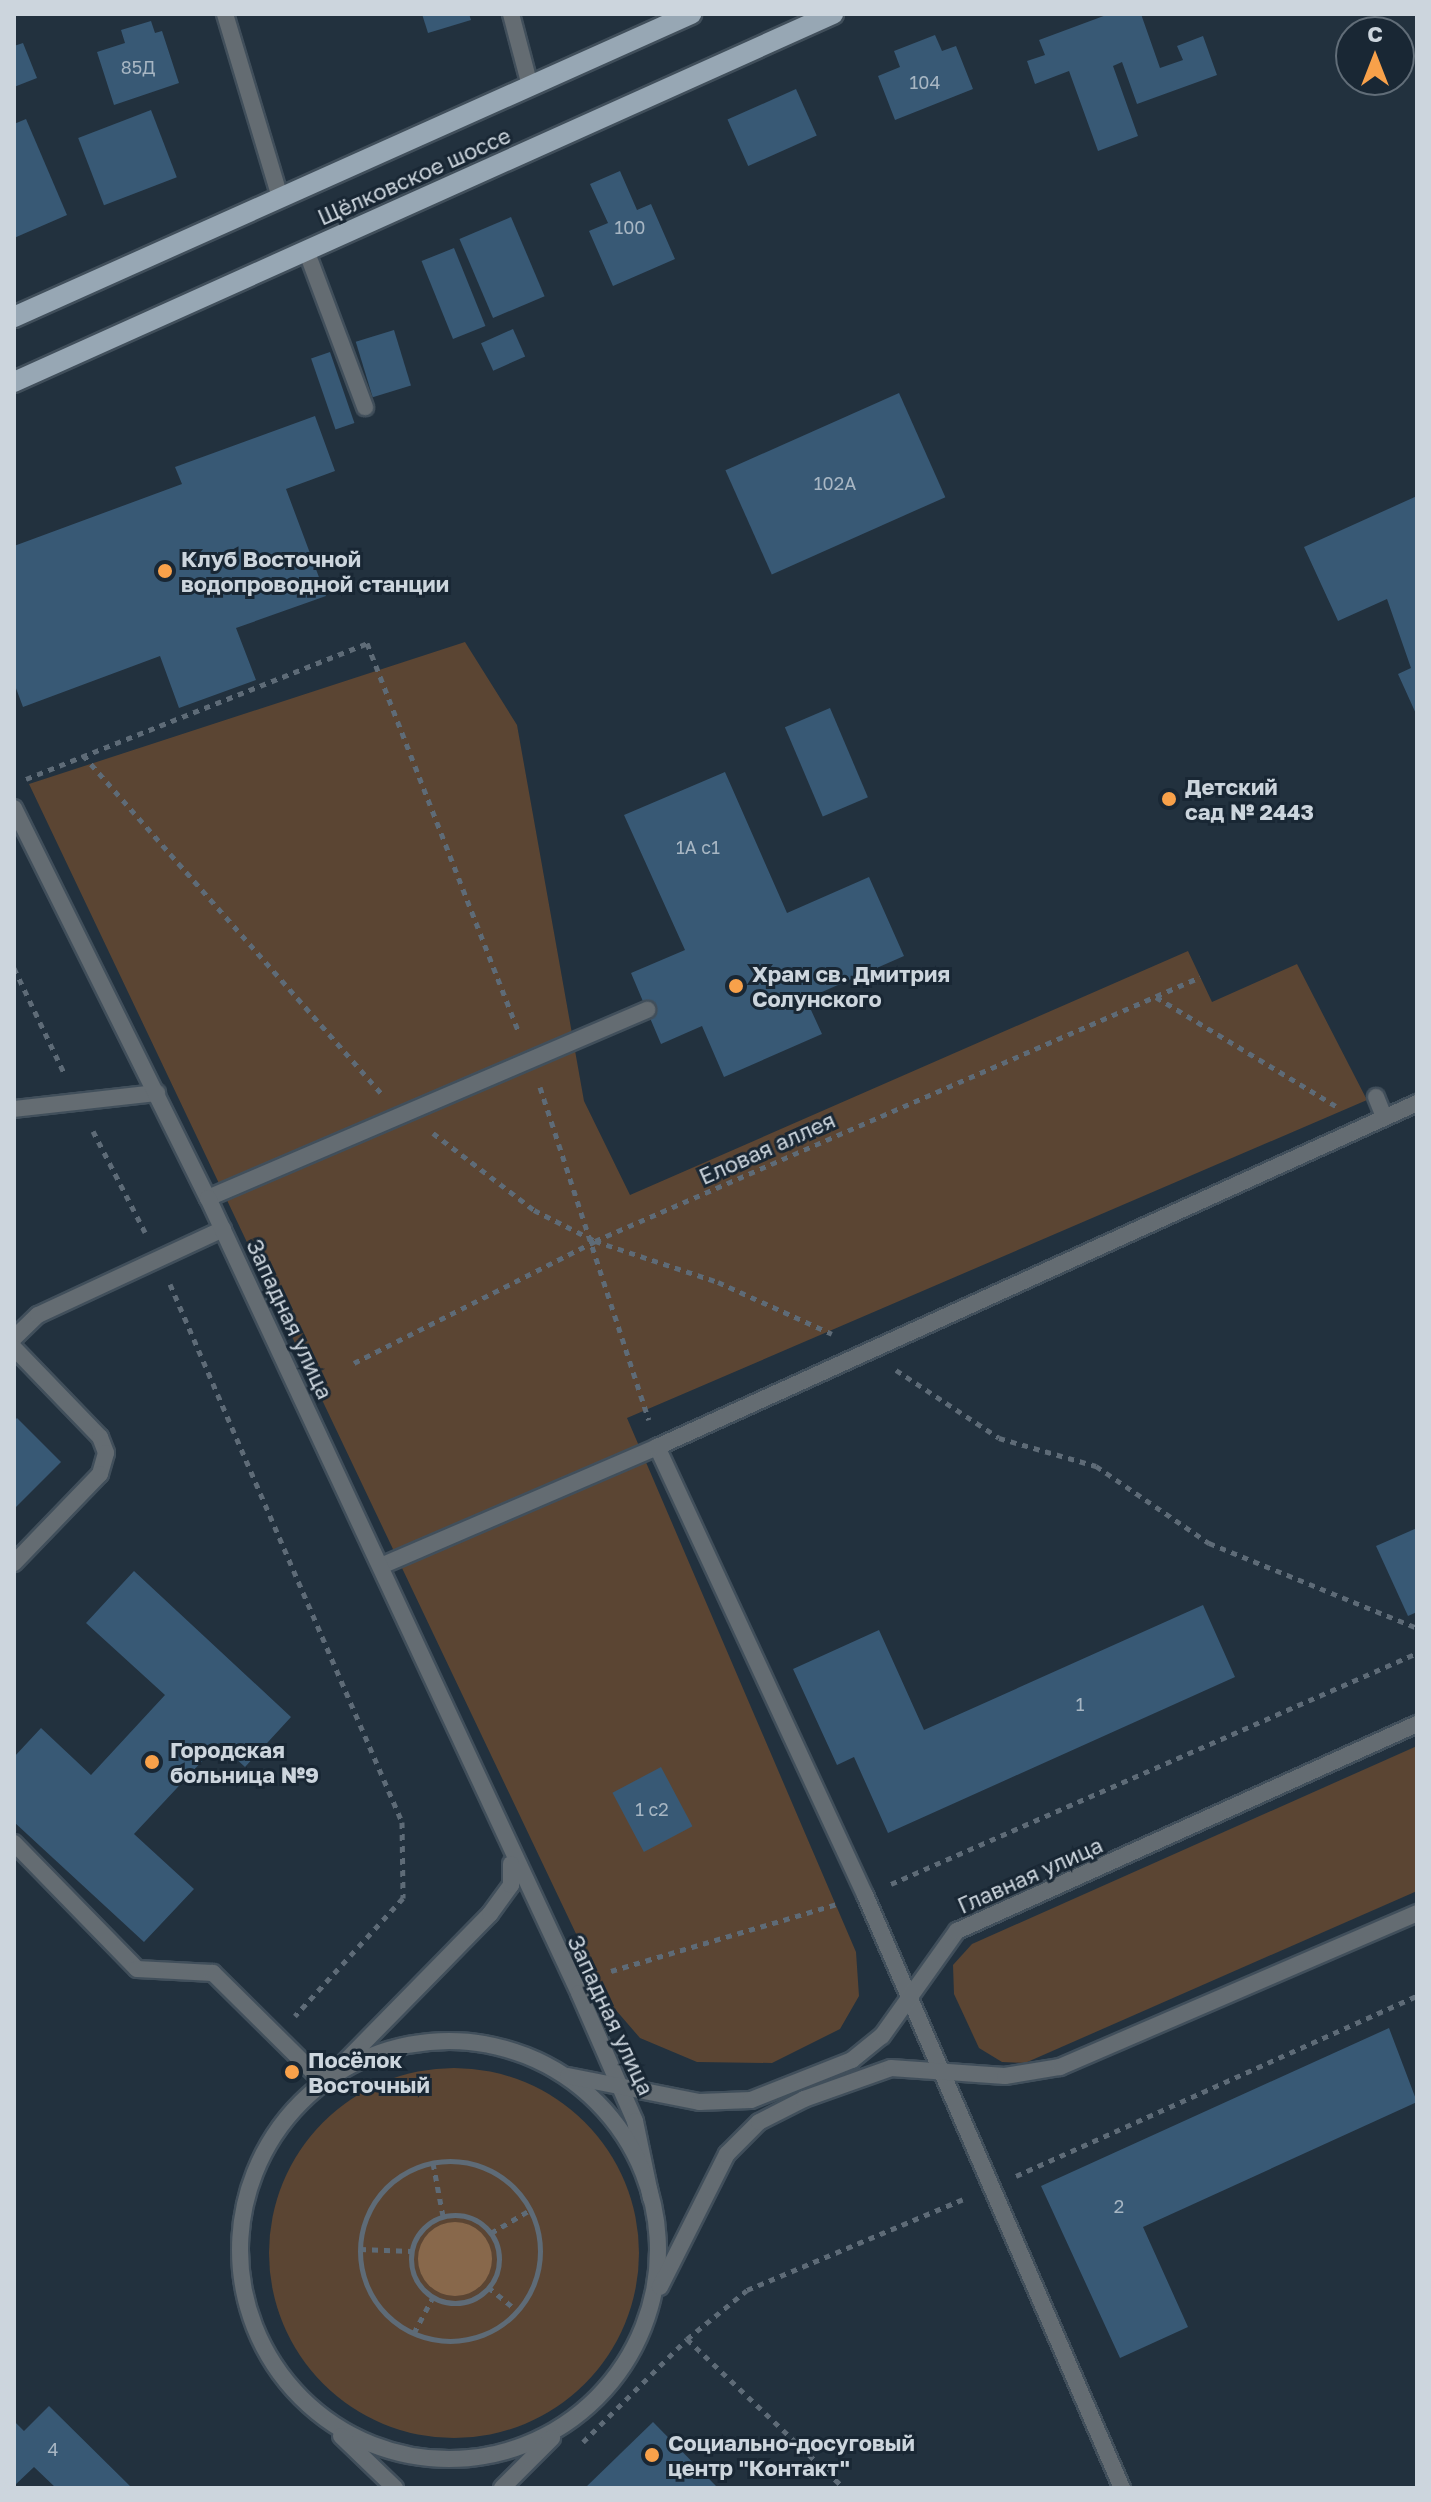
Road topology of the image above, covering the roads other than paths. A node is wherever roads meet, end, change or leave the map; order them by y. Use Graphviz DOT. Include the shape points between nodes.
graph roads {
  1 [pos="225,14"];
  2 [pos="511,14"];
  3 [pos="691,14"];
  4 [pos="833,14"];
  5 [pos="530,86"];
  6 [pos="280,197"];
  7 [pos="306,250"];
  8 [pos="14,317"];
  9 [pos="14,382"];
  10 [pos="365,407"];
  11 [pos="14,808"];
  12 [pos="647,1010"];
  13 [pos="157,1093"];
  14 [pos="1376,1097"];
  15 [pos="1417,1103"];
  16 [pos="14,1109"];
  17 [pos="1384,1117"];
  18 [pos="208,1198"];
  19 [pos="223,1229"];
  20 [pos="14,1338"];
  21 [pos="14,1348"];
  22 [pos="657,1447"];
  23 [pos="14,1563"];
  24 [pos="381,1566"];
  25 [pos="1417,1724"];
  26 [pos="14,1843"];
  27 [pos="511,1858"];
  28 [pos="1417,1913"];
  29 [pos="909,1994"];
  30 [pos="939,2070"];
  31 [pos="561,2074"];
  32 [pos="324,2083"];
  33 [pos="620,2086"];
  34 [pos="651,2198"];
  35 [pos="648,2314"];
  36 [pos="317,2413"];
  37 [pos="568,2422"];
  38 [pos="395,2488"];
  39 [pos="502,2488"];
  40 [pos="1122,2488"];
  1 -- 6 [label="street"];
  2 -- 5 [label="street"];
  3 -- 5 [label="main road, Щёлковское шоссе"];
  4 -- 7 [label="main road, Щёлковское шоссе"];
  5 -- 6 [label="main road, Щёлковское шоссе"];
  6 -- 8 [label="main road, Щёлковское шоссе"];
  7 -- 9 [label="main road, Щёлковское шоссе"];
  7 -- 10 [label="street"];
  11 -- 13 [label="street, Западная улица"];
  12 -- 18 [label="street"];
  13 -- 16 [label="street" via="80,1106"];
  13 -- 18 [label="street, Западная улица"];
  14 -- 17 [label="street"];
  15 -- 17 [label="street"];
  17 -- 22 [label="street"];
  18 -- 19 [label="street, Западная улица"];
  19 -- 20 [label="street" via="38,1315"];
  19 -- 24 [label="street, Западная улица"];
  21 -- 23 [label="street" via="100,1437 106,1461"];
  22 -- 24 [label="street"];
  22 -- 29 [label="street"];
  24 -- 27 [label="street, Западная улица"];
  25 -- 29 [label="street, Главная улица" via="957,1931"];
  26 -- 32 [label="street" via="137,1969 213,1973"];
  27 -- 32 [label="street" via="511,1885 490,1914"];
  27 -- 33 [label="street, Западная улица"];
  28 -- 30 [label="street" via="1060,2067 1005,2076"];
  29 -- 30 [label="street"];
  29 -- 33 [label="street, Главная улица" via="882,2036 852,2060 751,2100 699,2102"];
  30 -- 35 [label="street" via="864,2073 759,2122 727,2154 699,2201"];
  30 -- 40 [label="street"];
  31 -- 32 [label="street" via="508,2050 448,2042 388,2050"];
  31 -- 33 [label="street, Главная улица"];
  31 -- 34 [label="street" via="618,2128"];
  32 -- 36 [label="street" via="289,2116 257,2167 239,2255 261,2343"];
  33 -- 34 [label="street, Западная улица" via="646,2159"];
  34 -- 35 [label="street, Западная улица" via="658,2256"];
  35 -- 37 [label="street" via="622,2367"];
  36 -- 37 [label="street" via="383,2448 457,2459 515,2449"];
  36 -- 38 [label="street"];
  37 -- 39 [label="street"];
}
